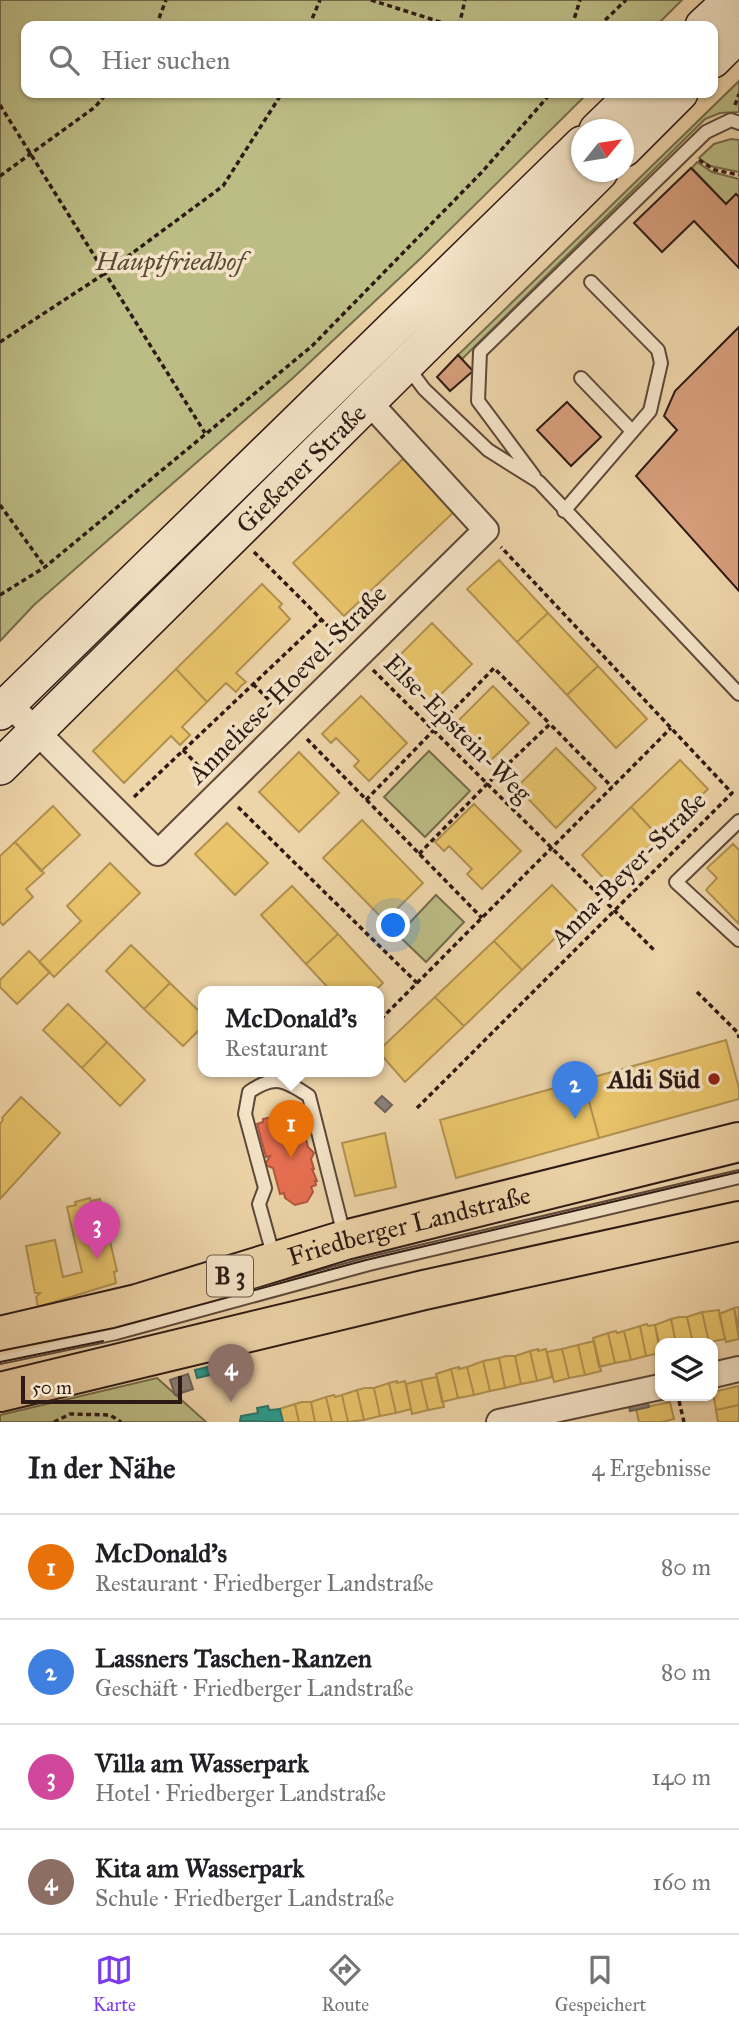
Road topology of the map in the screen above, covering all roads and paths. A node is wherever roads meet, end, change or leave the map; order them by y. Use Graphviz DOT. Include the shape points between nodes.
graph roads {
  1 [pos="166,0"];
  2 [pos="320,0"];
  3 [pos="370,0"];
  4 [pos="464,0"];
  5 [pos="580,0"];
  6 [pos="626,0"];
  7 [pos="733,4"];
  8 [pos="158,21"];
  9 [pos="311,21"];
  10 [pos="437,21"];
  11 [pos="460,21"];
  12 [pos="574,21"];
  13 [pos="604,21"];
  14 [pos="711,21"];
  15 [pos="739,34"];
  16 [pos="718,55"];
  17 [pos="103,98"];
  18 [pos="279,98"];
  19 [pos="547,98"];
  20 [pos="630,98"];
  21 [pos="675,98"];
  22 [pos="0,105"];
  23 [pos="608,119"];
  24 [pos="739,122"];
  25 [pos="634,139"];
  26 [pos="31,155"];
  27 [pos="571,156"];
  28 [pos="695,156"];
  29 [pos="0,176"];
  30 [pos="739,176"];
  31 [pos="588,182"];
  32 [pos="104,274"];
  33 [pos="591,282"];
  34 [pos="0,342"];
  35 [pos="393,351"];
  36 [pos="581,378"];
  37 [pos="368,401"];
  38 [pos="632,431"];
  39 [pos="205,434"];
  40 [pos="539,482"];
  41 [pos="0,505"];
  42 [pos="564,511"];
  43 [pos="486,530"];
  44 [pos="235,533"];
  45 [pos="45,567"];
  46 [pos="0,595"];
  47 [pos="322,619"];
  48 [pos="358,656"];
  49 [pos="253,684"];
  50 [pos="739,694"];
  51 [pos="4,707"];
  52 [pos="291,722"];
  53 [pos="550,724"];
  54 [pos="671,728"];
  55 [pos="35,730"];
  56 [pos="434,731"];
  57 [pos="183,750"];
  58 [pos="0,767"];
  59 [pos="487,784"];
  60 [pos="612,787"];
  61 [pos="222,790"];
  62 [pos="366,800"];
  63 [pos="117,813"];
  64 [pos="739,821"];
  65 [pos="551,848"];
  66 [pos="419,853"];
  67 [pos="614,910"];
  68 [pos="482,918"];
  69 [pos="739,940"];
  70 [pos="654,950"];
  71 [pos="417,983"];
  72 [pos="697,992"];
  73 [pos="384,1017"];
  74 [pos="739,1038"];
  75 [pos="417,1108"];
  76 [pos="739,1142"];
  77 [pos="739,1177"];
  78 [pos="739,1221"];
  79 [pos="345,1240"];
  80 [pos="275,1262"];
  81 [pos="0,1336"];
  82 [pos="0,1357"];
  83 [pos="739,1368"];
  84 [pos="718,1374"];
  85 [pos="655,1389"];
  86 [pos="0,1392"];
  87 [pos="679,1401"];
  88 [pos="595,1412"];
  89 [pos="54,1422"];
  90 [pos="121,1422"];
  91 [pos="499,1422"];
  92 [pos="684,1422"];
  1 -- 8 [label="path"];
  2 -- 9 [label="path"];
  3 -- 10 [label="path"];
  4 -- 11 [label="path"];
  5 -- 12 [label="path"];
  6 -- 13 [label="path"];
  7 -- 14 [label="main road"];
  15 -- 16 [label="main road"];
  17 -- 26 [label="path"];
  18 -- 32 [label="path" via="223,186"];
  19 -- 39 [label="path" via="482,172 321,337"];
  20 -- 23 [label="main road"];
  21 -- 25 [label="main road"];
  22 -- 26 [label="path"];
  24 -- 40 [label="lane" via="731,120 706,132 480,352 478,401"];
  26 -- 29 [label="path"];
  26 -- 32 [label="path"];
  27 -- 35 [label="main road, Gießener Straße"];
  28 -- 30 [label="path" via="708,167"];
  31 -- 35 [label="main road, Gießener Straße"];
  32 -- 34 [label="path"];
  32 -- 39 [label="path"];
  33 -- 38 [label="lane" via="658,350 661,363 649,411"];
  35 -- 37 [label="main road, Gießener Straße"];
  35 -- 40 [label="lane" via="424,389 488,450"];
  35 -- 51 [label="main road, Gießener Straße"];
  36 -- 38 [label="lane"];
  37 -- 43 [label="street"];
  37 -- 44 [label="main road, Gießener Straße"];
  38 -- 42 [label="lane"];
  39 -- 45 [label="path"];
  40 -- 42 [label="lane"];
  41 -- 45 [label="path"];
  42 -- 50 [label="lane"];
  43 -- 48 [label="street, Anneliese-Hoevel-Straße"];
  43 -- 54 [label="path, Anna-Beyer-Straße"];
  44 -- 47 [label="path, Else-Epstein-Weg"];
  44 -- 55 [label="main road, Gießener Straße"];
  45 -- 46 [label="path"];
  47 -- 48 [label="path, Else-Epstein-Weg"];
  47 -- 49 [label="path"];
  48 -- 52 [label="street, Anneliese-Hoevel-Straße"];
  48 -- 56 [label="path, Else-Epstein-Weg"];
  49 -- 52 [label="path"];
  49 -- 57 [label="path"];
  51 -- 55 [label="street, Anneliese-Hoevel-Straße"];
  52 -- 61 [label="street, Anneliese-Hoevel-Straße"];
  52 -- 62 [label="path"];
  53 -- 56 [label="path" via="494,668"];
  53 -- 59 [label="path"];
  53 -- 60 [label="path"];
  54 -- 60 [label="path"];
  54 -- 67 [label="path, Anna-Beyer-Straße" via="732,793"];
  55 -- 58 [label="main road, Gießener Straße"];
  55 -- 63 [label="street, Anneliese-Hoevel-Straße"];
  56 -- 59 [label="path, Else-Epstein-Weg"];
  56 -- 62 [label="path"];
  57 -- 61 [label="path"];
  57 -- 63 [label="path"];
  59 -- 65 [label="path, Else-Epstein-Weg"];
  59 -- 66 [label="path"];
  60 -- 65 [label="path"];
  61 -- 63 [label="street, Anneliese-Hoevel-Straße" via="158,853"];
  61 -- 71 [label="path"];
  62 -- 66 [label="path"];
  64 -- 69 [label="lane" via="676,882"];
  65 -- 67 [label="path, Else-Epstein-Weg"];
  65 -- 68 [label="path"];
  66 -- 68 [label="path"];
  67 -- 70 [label="path, Else-Epstein-Weg"];
  67 -- 75 [label="path, Anna-Beyer-Straße"];
  68 -- 71 [label="path"];
  71 -- 73 [label="path"];
  72 -- 74 [label="path"];
  76 -- 79 [label="main road, Friedberger Landstraße / B 3"];
  77 -- 82 [label="lane, Friedberger Landstraße"];
  78 -- 86 [label="main road, B 3" via="424,1290"];
  79 -- 80 [label="main road, Friedberger Landstraße / B 3"];
  79 -- 80 [label="lane" via="309,1096 285,1080 262,1082 249,1092 245,1114 265,1188 259,1204"];
  80 -- 81 [label="main road, Friedberger Landstraße / B 3" via="137,1304"];
  83 -- 84 [label="street"];
  85 -- 88 [label="street"];
  87 -- 92 [label="path"];
  88 -- 91 [label="street"];
  89 -- 90 [label="path" via="70,1414 110,1415"];
}
